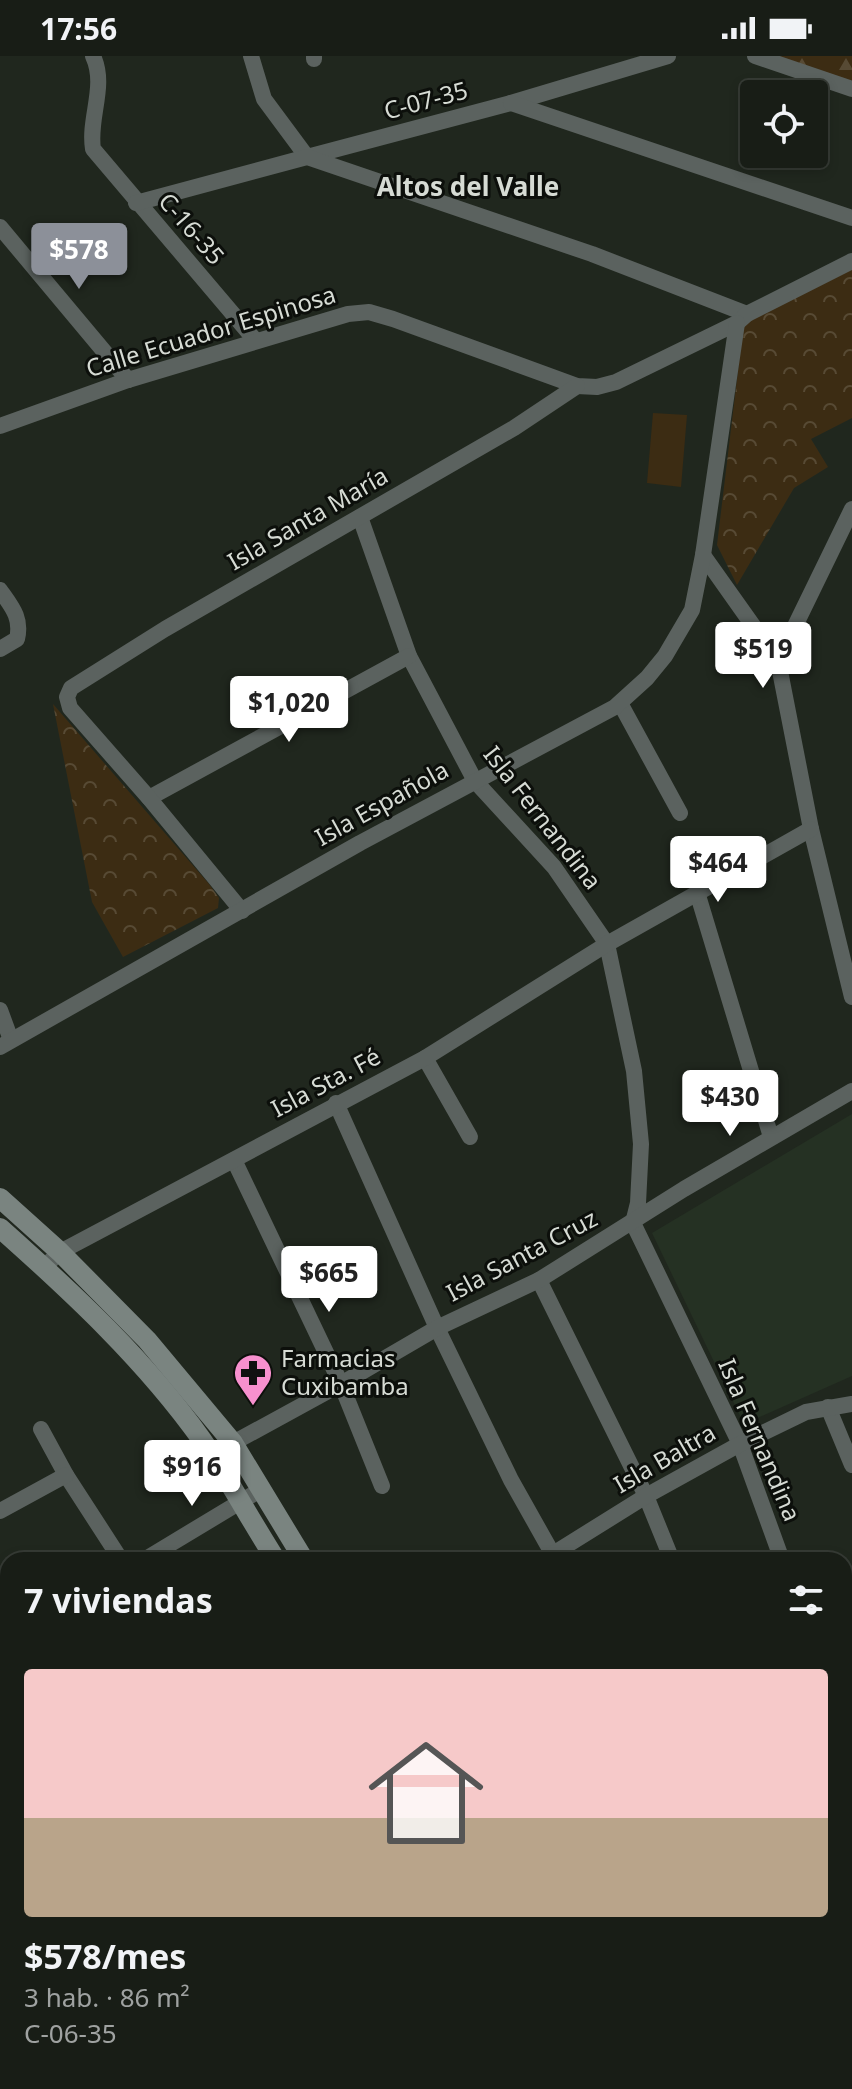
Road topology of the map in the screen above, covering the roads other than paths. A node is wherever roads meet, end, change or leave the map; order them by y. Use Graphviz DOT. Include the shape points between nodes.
graph roads {
  1 [pos="93,56"];
  2 [pos="251,56"];
  3 [pos="668,56"];
  4 [pos="755,56"];
  5 [pos="852,89"];
  6 [pos="511,103"];
  7 [pos="307,157"];
  8 [pos="136,203"];
  9 [pos="852,218"];
  10 [pos="0,227"];
  11 [pos="852,261"];
  12 [pos="742,318"];
  13 [pos="255,340"];
  14 [pos="128,380"];
  15 [pos="577,386"];
  16 [pos="0,426"];
  17 [pos="852,509"];
  18 [pos="360,517"];
  19 [pos="703,555"];
  20 [pos="0,590"];
  21 [pos="0,649"];
  22 [pos="409,656"];
  23 [pos="778,661"];
  24 [pos="620,703"];
  25 [pos="475,781"];
  26 [pos="149,798"];
  27 [pos="680,813"];
  28 [pos="811,829"];
  29 [pos="697,892"];
  30 [pos="242,911"];
  31 [pos="607,944"];
  32 [pos="852,997"];
  33 [pos="0,1010"];
  34 [pos="5,1044"];
  35 [pos="425,1058"];
  36 [pos="852,1091"];
  37 [pos="336,1103"];
  38 [pos="470,1137"];
  39 [pos="771,1137"];
  40 [pos="234,1160"];
  41 [pos="0,1198"];
  42 [pos="633,1223"];
  43 [pos="0,1228"];
  44 [pos="60,1252"];
  45 [pos="44,1267"];
  46 [pos="539,1280"];
  47 [pos="437,1328"];
  48 [pos="341,1384"];
  49 [pos="852,1404"];
  50 [pos="828,1407"];
  51 [pos="41,1429"];
  52 [pos="233,1443"];
  53 [pos="740,1444"];
  54 [pos="211,1455"];
  55 [pos="852,1465"];
  56 [pos="66,1475"];
  57 [pos="382,1486"];
  58 [pos="260,1490"];
  59 [pos="646,1496"];
  60 [pos="239,1503"];
  61 [pos="0,1511"];
  62 [pos="116,1552"];
  63 [pos="157,1552"];
  64 [pos="271,1552"];
  65 [pos="299,1552"];
  66 [pos="551,1552"];
  67 [pos="562,1552"];
  68 [pos="669,1552"];
  69 [pos="779,1552"];
  1 -- 8 [label="street, C-16-35" via="100,74 93,149"];
  2 -- 7 [label="street" via="264,99"];
  3 -- 6 [label="street, C-07-35"];
  4 -- 5 [label="street"];
  6 -- 7 [label="street, C-07-35"];
  6 -- 9 [label="street"];
  7 -- 8 [label="street, C-07-35"];
  7 -- 12 [label="street" via="592,254"];
  8 -- 13 [label="street, C-16-35"];
  10 -- 14 [label="street"];
  11 -- 12 [label="street, Calle Ecuador Espinosa"];
  12 -- 15 [label="street, Calle Ecuador Espinosa" via="616,382"];
  12 -- 19 [label="street, Isla Española"];
  13 -- 14 [label="street, Calle Ecuador Espinosa"];
  13 -- 15 [label="street, Calle Ecuador Espinosa" via="369,312"];
  14 -- 16 [label="street, Calle Ecuador Espinosa"];
  15 -- 18 [label="street, Isla Santa María"];
  17 -- 23 [label="street"];
  18 -- 22 [label="street, Isla Fernandina"];
  18 -- 26 [label="street, Isla Santa María" via="71,688 70,708"];
  19 -- 23 [label="street"];
  19 -- 24 [label="street, Isla Española" via="692,610 680,632 647,678"];
  20 -- 21 [label="street" via="18,617 19,629 17,639"];
  22 -- 25 [label="street, Isla Fernandina"];
  22 -- 26 [label="street"];
  23 -- 28 [label="street"];
  24 -- 25 [label="street, Isla Española"];
  24 -- 27 [label="street"];
  25 -- 30 [label="street, Isla Española"];
  25 -- 31 [label="street, Isla Fernandina" via="554,867"];
  26 -- 30 [label="street"];
  28 -- 29 [label="street, Isla Sta. Fé"];
  28 -- 32 [label="street"];
  29 -- 31 [label="street, Isla Sta. Fé"];
  29 -- 39 [label="street"];
  30 -- 34 [label="street, Isla Española"];
  31 -- 35 [label="street, Isla Sta. Fé"];
  31 -- 42 [label="street, Isla Fernandina" via="634,1071 641,1144"];
  33 -- 34 [label="street"];
  35 -- 37 [label="street, Isla Sta. Fé"];
  35 -- 38 [label="street"];
  36 -- 39 [label="street, Isla Santa Cruz"];
  37 -- 40 [label="street, Isla Sta. Fé"];
  37 -- 47 [label="street"];
  39 -- 42 [label="street, Isla Santa Cruz"];
  40 -- 44 [label="street, Isla Sta. Fé"];
  40 -- 48 [label="street"];
  41 -- 44 [label="main road"];
  42 -- 46 [label="street, Isla Santa Cruz"];
  42 -- 53 [label="street, Isla Fernandina"];
  43 -- 45 [label="main road"];
  44 -- 45 [label="street, Isla Sta. Fé"];
  44 -- 52 [label="main road" via="147,1340"];
  45 -- 54 [label="main road" via="139,1362"];
  46 -- 47 [label="street, Isla Santa Cruz"];
  46 -- 59 [label="street"];
  47 -- 48 [label="street, Isla Santa Cruz"];
  47 -- 66 [label="street"];
  48 -- 52 [label="street, Isla Santa Cruz"];
  48 -- 57 [label="street"];
  49 -- 50 [label="street, Isla Baltra"];
  50 -- 53 [label="street, Isla Baltra"];
  50 -- 55 [label="street"];
  51 -- 56 [label="street"];
  52 -- 54 [label="street, Isla Santa Cruz"];
  52 -- 58 [label="main road"];
  53 -- 59 [label="street, Isla Baltra"];
  53 -- 69 [label="street, Isla Fernandina"];
  54 -- 60 [label="main road"];
  56 -- 61 [label="street"];
  56 -- 62 [label="street"];
  58 -- 60 [label="street"];
  58 -- 65 [label="main road"];
  59 -- 67 [label="street, Isla Baltra"];
  59 -- 68 [label="street"];
  60 -- 63 [label="street"];
  60 -- 64 [label="main road"];
}
